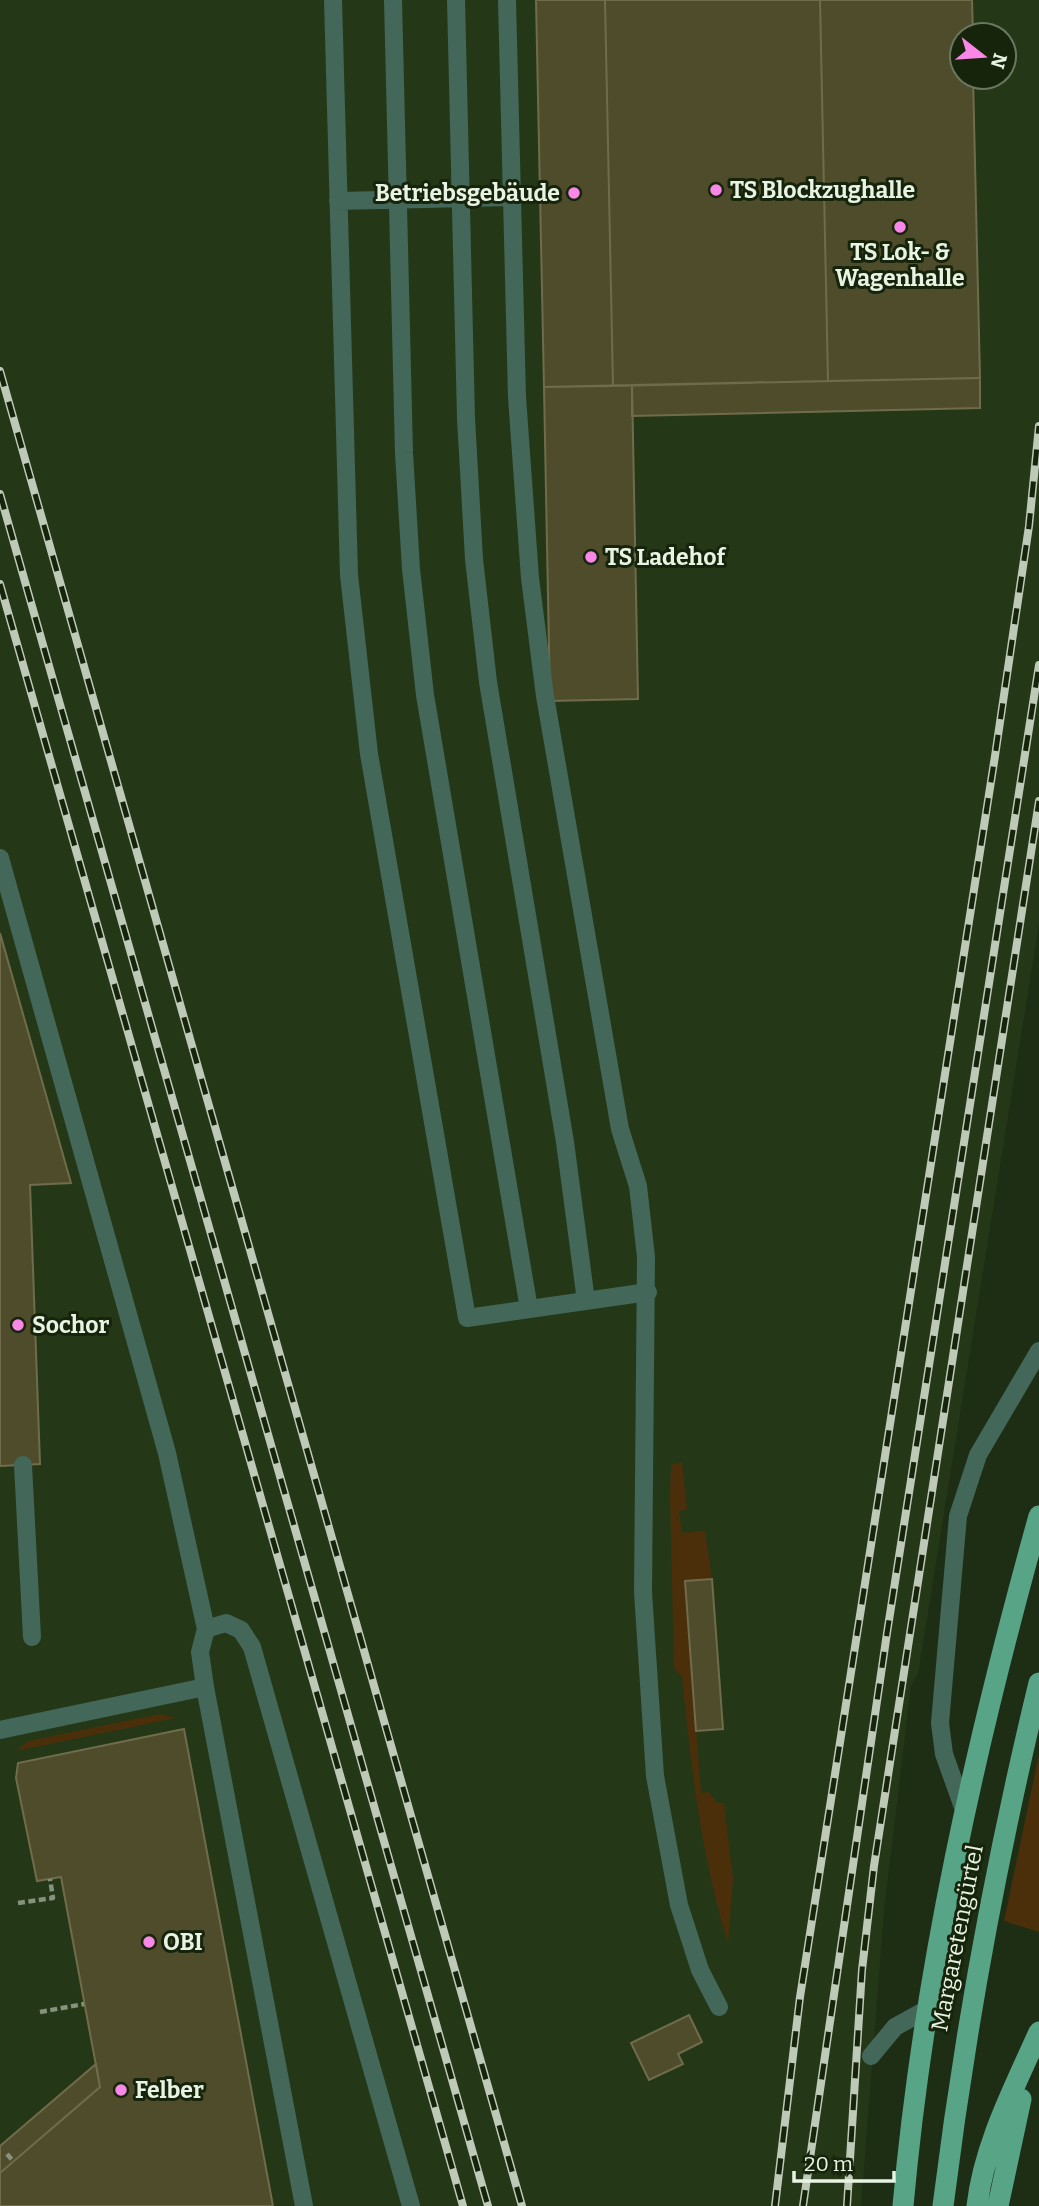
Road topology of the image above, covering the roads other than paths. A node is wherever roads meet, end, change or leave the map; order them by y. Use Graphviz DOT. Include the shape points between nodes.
graph roads {
  1 [pos="333,0"];
  2 [pos="393,0"];
  3 [pos="456,0"];
  4 [pos="507,0"];
  5 [pos="512,197"];
  6 [pos="461,198"];
  7 [pos="398,200"];
  8 [pos="338,201"];
  9 [pos="0,859"];
  10 [pos="648,1292"];
  11 [pos="586,1301"];
  12 [pos="529,1309"];
  13 [pos="1039,1351"];
  14 [pos="23,1465"];
  15 [pos="1039,1516"];
  16 [pos="206,1629"];
  17 [pos="32,1637"];
  18 [pos="1039,1683"];
  19 [pos="205,1687"];
  20 [pos="0,1730"];
  21 [pos="964,1810"];
  22 [pos="719,2007"];
  23 [pos="926,2010"];
  24 [pos="1039,2032"];
  25 [pos="1039,2042"];
  26 [pos="871,2056"];
  27 [pos="304,2206"];
  28 [pos="411,2206"];
  29 [pos="903,2206"];
  30 [pos="943,2206"];
  31 [pos="977,2206"];
  32 [pos="998,2206"];
  1 -- 8 [label="lane"];
  2 -- 7 [label="lane"];
  3 -- 6 [label="lane"];
  4 -- 5 [label="lane"];
  5 -- 6 [label="lane"];
  5 -- 10 [label="lane" via="518,411 530,578 545,696 620,1129 638,1186"];
  6 -- 7 [label="lane"];
  6 -- 11 [label="lane" via="474,559 490,695 565,1142"];
  7 -- 8 [label="lane"];
  7 -- 12 [label="lane" via="405,466 425,695"];
  8 -- 12 [label="lane" via="349,576 379,809 467,1318"];
  9 -- 16 [label="lane" via="167,1453"];
  10 -- 11 [label="lane"];
  10 -- 22 [label="lane" via="643,1592 655,1776 679,1905 700,1970"];
  11 -- 12 [label="lane"];
  13 -- 21 [label="lane" via="978,1455 958,1516 940,1723 944,1754"];
  14 -- 17 [label="lane"];
  15 -- 21 [label="main road"];
  16 -- 19 [label="lane" via="200,1652"];
  16 -- 28 [label="lane" via="226,1623 241,1630 252,1647"];
  18 -- 30 [label="main road, Margaretengürtel" via="991,1892 962,2057"];
  19 -- 20 [label="lane"];
  19 -- 27 [label="lane"];
  21 -- 23 [label="main road"];
  23 -- 26 [label="lane" via="895,2027"];
  23 -- 29 [label="main road"];
  24 -- 31 [label="main road" via="991,2145"];
  25 -- 32 [label="main road" via="1021,2099"];
}
